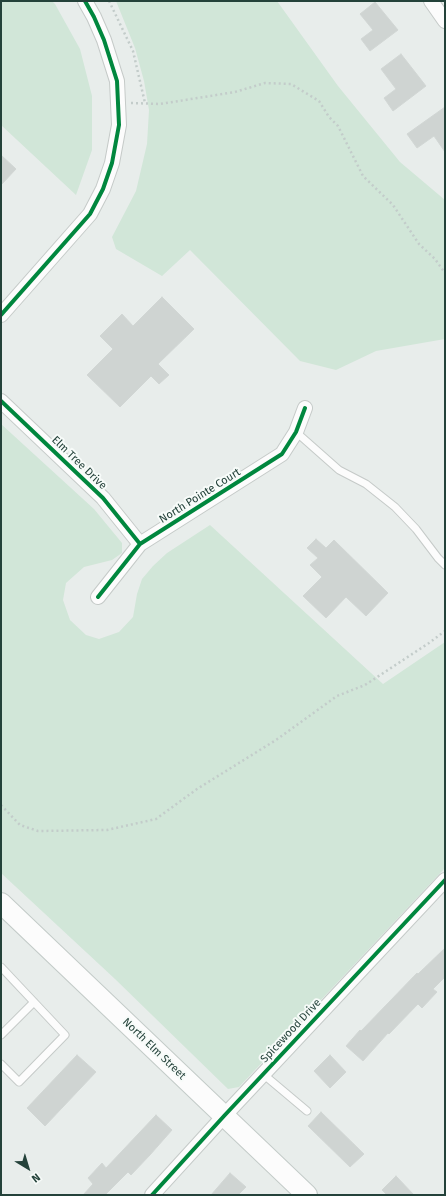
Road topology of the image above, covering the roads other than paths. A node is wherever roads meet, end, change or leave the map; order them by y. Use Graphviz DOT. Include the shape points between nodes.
graph roads {
  1 [pos="85,1"];
  2 [pos="431,1"];
  3 [pos="445,20"];
  4 [pos="1,314"];
  5 [pos="1,401"];
  6 [pos="306,408"];
  7 [pos="296,432"];
  8 [pos="140,544"];
  9 [pos="445,565"];
  10 [pos="98,597"];
  11 [pos="445,880"];
  12 [pos="3,908"];
  13 [pos="1,967"];
  14 [pos="34,1002"];
  15 [pos="1,1035"];
  16 [pos="1,1064"];
  17 [pos="263,1074"];
  18 [pos="307,1111"];
  19 [pos="224,1116"];
  20 [pos="152,1195"];
  21 [pos="307,1195"];
  1 -- 4 [label="street" via="104,40 117,81 119,125 112,163 103,189 90,214"];
  2 -- 3 [label="street"];
  5 -- 8 [label="street, Elm Tree Drive" via="102,498"];
  6 -- 7 [label="street, North Pointe Court"];
  7 -- 8 [label="street, North Pointe Court" via="282,454"];
  7 -- 9 [label="lane" via="339,470 366,484 395,507"];
  8 -- 10 [label="street, North Pointe Court"];
  11 -- 17 [label="street, Spicewood Drive"];
  12 -- 19 [label="main road, North Elm Street"];
  13 -- 14 [label="lane"];
  14 -- 15 [label="lane"];
  14 -- 16 [label="lane" via="64,1035 19,1082"];
  17 -- 18 [label="lane"];
  17 -- 19 [label="street, Spicewood Drive"];
  19 -- 20 [label="street, Spicewood Drive"];
  19 -- 21 [label="main road, North Elm Street"];
}
